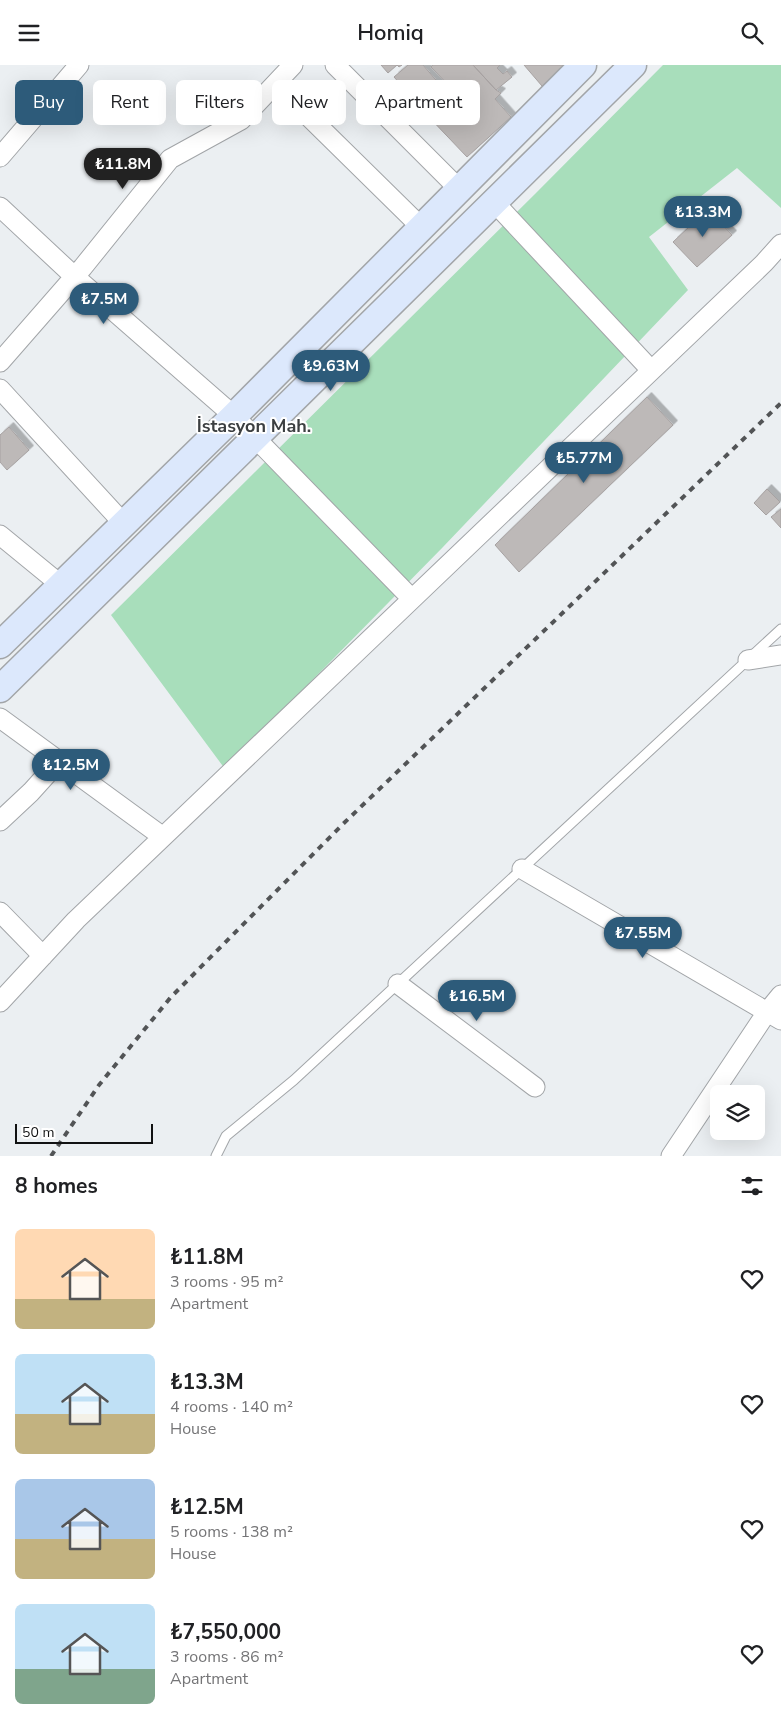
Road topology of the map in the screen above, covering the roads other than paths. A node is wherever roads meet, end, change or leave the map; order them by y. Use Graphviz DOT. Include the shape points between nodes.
graph roads {
  1 [pos="79,65"];
  2 [pos="293,65"];
  3 [pos="335,65"];
  4 [pos="583,65"];
  5 [pos="633,65"];
  6 [pos="279,80"];
  7 [pos="272,87"];
  8 [pos="317,125"];
  9 [pos="0,157"];
  10 [pos="459,189"];
  11 [pos="494,202"];
  12 [pos="0,207"];
  13 [pos="421,227"];
  14 [pos="781,244"];
  15 [pos="75,277"];
  16 [pos="0,362"];
  17 [pos="651,370"];
  18 [pos="0,389"];
  19 [pos="234,416"];
  20 [pos="255,438"];
  21 [pos="124,524"];
  22 [pos="0,535"];
  23 [pos="61,585"];
  24 [pos="412,599"];
  25 [pos="781,629"];
  26 [pos="0,645"];
  27 [pos="781,655"];
  28 [pos="748,660"];
  29 [pos="0,689"];
  30 [pos="0,718"];
  31 [pos="59,761"];
  32 [pos="0,821"];
  33 [pos="163,837"];
  34 [pos="522,869"];
  35 [pos="0,913"];
  36 [pos="43,956"];
  37 [pos="398,984"];
  38 [pos="781,995"];
  39 [pos="0,1003"];
  40 [pos="774,1016"];
  41 [pos="535,1087"];
  42 [pos="216,1156"];
  43 [pos="670,1156"];
  1 -- 9 [label="street"];
  2 -- 6 [label="street"];
  3 -- 10 [label="street"];
  4 -- 10 [label="main road"];
  5 -- 11 [label="main road"];
  7 -- 15 [label="street" via="241,119 170,159"];
  8 -- 13 [label="street"];
  10 -- 13 [label="main road"];
  11 -- 17 [label="street"];
  11 -- 20 [label="main road"];
  12 -- 15 [label="street"];
  13 -- 19 [label="main road"];
  14 -- 17 [label="street"];
  15 -- 16 [label="street"];
  15 -- 19 [label="street"];
  17 -- 24 [label="street"];
  18 -- 21 [label="street"];
  19 -- 20 [label="street"];
  19 -- 21 [label="main road"];
  20 -- 24 [label="street"];
  20 -- 29 [label="main road"];
  21 -- 23 [label="main road"];
  22 -- 23 [label="street"];
  23 -- 26 [label="main road"];
  24 -- 33 [label="street"];
  25 -- 28 [label="lane"];
  27 -- 28 [label="street"];
  28 -- 34 [label="lane"];
  30 -- 31 [label="street"];
  31 -- 32 [label="street"];
  31 -- 33 [label="street"];
  33 -- 36 [label="street"];
  34 -- 37 [label="lane"];
  34 -- 40 [label="street"];
  35 -- 36 [label="street"];
  36 -- 39 [label="street"];
  37 -- 41 [label="street"];
  37 -- 42 [label="lane" via="294,1080 226,1136"];
  38 -- 40 [label="street"];
  40 -- 43 [label="street"];
}
